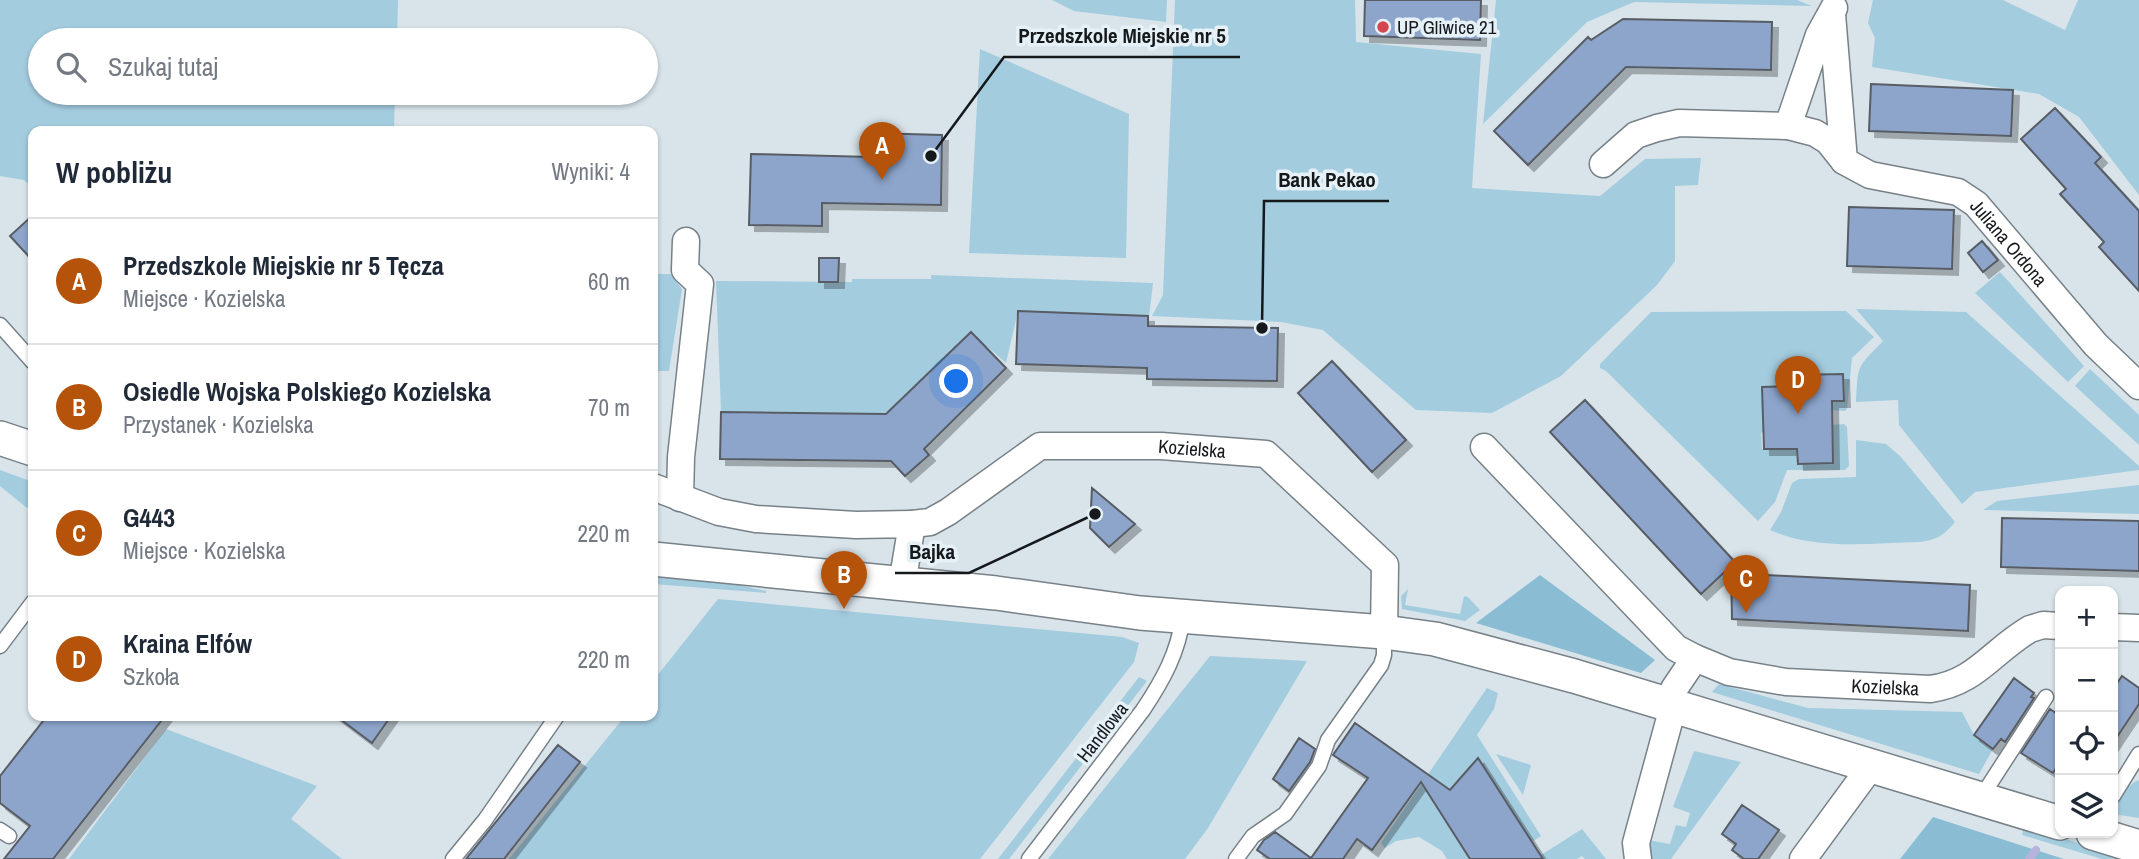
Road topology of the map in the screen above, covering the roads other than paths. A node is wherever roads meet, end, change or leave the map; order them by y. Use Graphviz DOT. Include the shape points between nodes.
graph roads {
  1 [pos="1835,7"];
  2 [pos="1788,126"];
  3 [pos="1844,161"];
  4 [pos="1603,164"];
  5 [pos="686,241"];
  6 [pos="0,325"];
  7 [pos="28,356"];
  8 [pos="2139,386"];
  9 [pos="0,438"];
  10 [pos="28,447"];
  11 [pos="1484,447"];
  12 [pos="658,488"];
  13 [pos="680,498"];
  14 [pos="912,524"];
  15 [pos="658,560"];
  16 [pos="902,584"];
  17 [pos="28,609"];
  18 [pos="1183,617"];
  19 [pos="2055,626"];
  20 [pos="2118,627"];
  21 [pos="2139,628"];
  22 [pos="1384,632"];
  23 [pos="0,646"];
  24 [pos="1695,657"];
  25 [pos="2046,697"];
  26 [pos="1672,706"];
  27 [pos="554,721"];
  28 [pos="2139,754"];
  29 [pos="1872,765"];
  30 [pos="2118,788"];
  31 [pos="1980,799"];
  32 [pos="2055,822"];
  33 [pos="2110,838"];
  34 [pos="2139,847"];
  35 [pos="453,859"];
  36 [pos="1029,859"];
  37 [pos="1236,859"];
  38 [pos="1638,859"];
  39 [pos="1803,859"];
  1 -- 2 [label="street" via="1819,35"];
  1 -- 3 [label="street"];
  2 -- 3 [label="street, Juliana Ordona" via="1828,141"];
  2 -- 4 [label="street, Juliana Ordona" via="1668,125 1636,135"];
  3 -- 8 [label="street, Juliana Ordona" via="1870,175 1958,192 1976,204 2096,345"];
  5 -- 13 [label="street" via="685,270 700,284"];
  6 -- 7 [label="lane"];
  9 -- 10 [label="street"];
  11 -- 24 [label="street, Kozielska" via="1676,648"];
  12 -- 13 [label="street, Kozielska"];
  13 -- 14 [label="street, Kozielska" via="756,519"];
  14 -- 16 [label="street"];
  14 -- 22 [label="street, Kozielska" via="930,522 948,512 1040,446 1161,446 1266,454 1385,565"];
  15 -- 16 [label="street"];
  16 -- 18 [label="street"];
  17 -- 23 [label="lane"];
  18 -- 22 [label="street"];
  18 -- 36 [label="lane, Handlowa" via="1174,657 1158,688"];
  19 -- 24 [label="street, Kozielska" via="2030,629 1964,680 1930,689 1787,682 1729,672"];
  20 -- 21 [label="street"];
  22 -- 26 [label="street" via="1499,654"];
  22 -- 37 [label="lane" via="1381,664 1328,740 1319,766 1285,814 1253,836"];
  24 -- 26 [label="street" via="1674,689"];
  25 -- 31 [label="lane"];
  26 -- 29 [label="street"];
  26 -- 38 [label="street" via="1636,843"];
  27 -- 35 [label="lane"];
  28 -- 30 [label="lane"];
  29 -- 31 [label="street"];
  29 -- 39 [label="street"];
  31 -- 32 [label="street"];
  33 -- 34 [label="street"];
}
